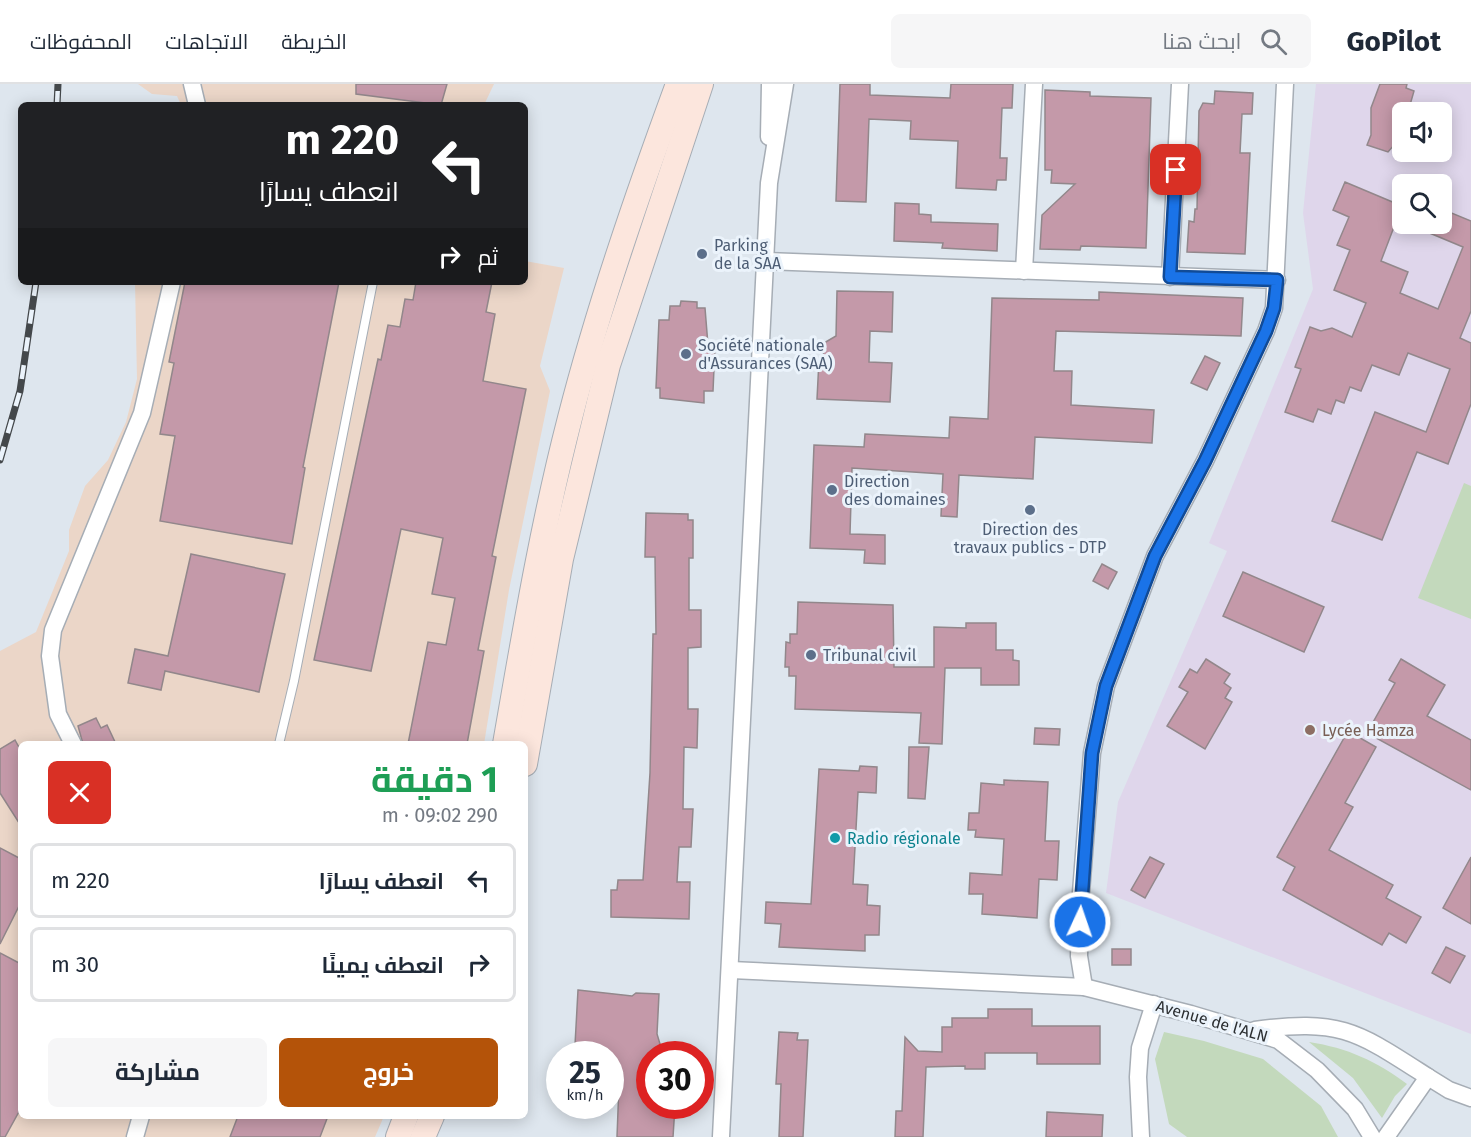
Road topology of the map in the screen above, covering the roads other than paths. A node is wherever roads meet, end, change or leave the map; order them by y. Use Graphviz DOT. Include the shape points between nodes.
graph roads {
  1 [pos="192,84"];
  2 [pos="678,84"];
  3 [pos="701,84"];
  4 [pos="770,84"];
  5 [pos="785,84"];
  6 [pos="1034,84"];
  7 [pos="1180,84"];
  8 [pos="1285,84"];
  9 [pos="196,102"];
  10 [pos="769,183"];
  11 [pos="766,261"];
  12 [pos="1024,271"];
  13 [pos="1170,277"];
  14 [pos="1277,280"];
  15 [pos="171,285"];
  16 [pos="372,285"];
  17 [pos="72,741"];
  18 [pos="280,741"];
  19 [pos="506,741"];
  20 [pos="528,747"];
  21 [pos="731,970"];
  22 [pos="1084,987"];
  23 [pos="1154,1004"];
  24 [pos="1251,1030"];
  25 [pos="1428,1077"];
  26 [pos="1471,1098"];
  27 [pos="140,1119"];
  28 [pos="405,1119"];
  29 [pos="431,1119"];
  30 [pos="135,1137"];
  31 [pos="398,1137"];
  32 [pos="423,1137"];
  33 [pos="721,1137"];
  34 [pos="1141,1137"];
  35 [pos="1372,1137"];
  36 [pos="1386,1137"];
  1 -- 9 [label="street"];
  2 -- 19 [label="main road" via="625,236 570,416 538,554"];
  3 -- 20 [label="main road" via="608,365 561,559"];
  4 -- 10 [label="street"];
  5 -- 10 [label="street"];
  6 -- 12 [label="street"];
  7 -- 13 [label="street"];
  8 -- 14 [label="street"];
  10 -- 11 [label="street"];
  11 -- 12 [label="street"];
  11 -- 21 [label="street"];
  12 -- 13 [label="street"];
  13 -- 14 [label="street"];
  14 -- 22 [label="street" via="1266,331 1155,556 1106,686 1092,753 1080,905 1079,956"];
  15 -- 17 [label="street" via="142,413 53,630 50,656 58,714"];
  16 -- 18 [label="lane"];
  21 -- 22 [label="street, Avenue de l'ALN"];
  21 -- 33 [label="street"];
  22 -- 23 [label="street, Avenue de l'ALN"];
  23 -- 24 [label="street, Avenue de l'ALN"];
  23 -- 34 [label="street" via="1140,1048"];
  24 -- 25 [label="street" via="1294,1024 1336,1027 1375,1043"];
  24 -- 35 [label="street, Avenue de l'ALN" via="1278,1040 1317,1070 1355,1109"];
  25 -- 26 [label="street"];
  25 -- 36 [label="street"];
  27 -- 30 [label="street"];
  28 -- 31 [label="main road"];
  29 -- 32 [label="main road"];
}
